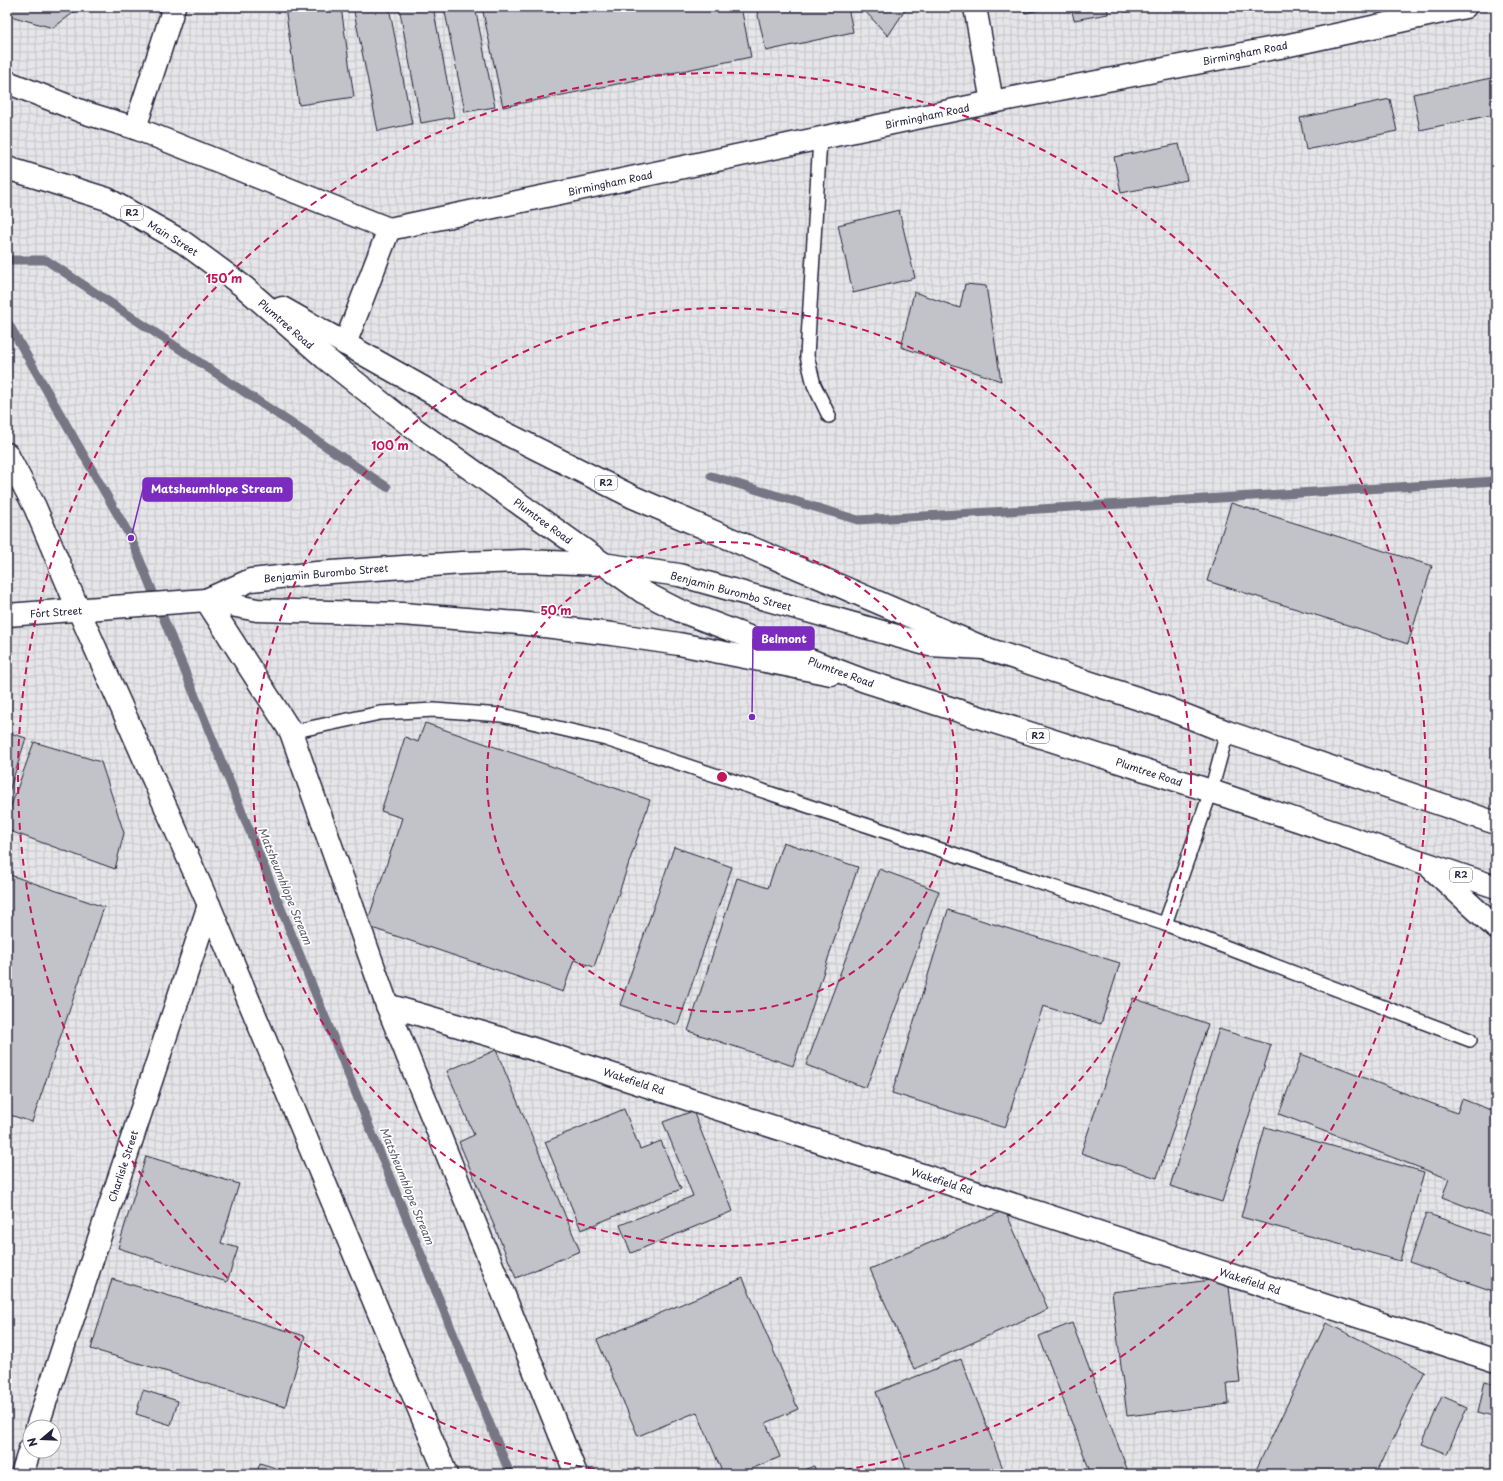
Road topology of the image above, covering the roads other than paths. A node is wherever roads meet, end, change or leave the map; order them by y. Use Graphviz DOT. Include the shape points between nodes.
graph roads {
  1 [pos="174,7"];
  2 [pos="974,7"];
  3 [pos="1465,7"];
  4 [pos="7,82"];
  5 [pos="992,102"];
  6 [pos="135,128"];
  7 [pos="820,139"];
  8 [pos="7,168"];
  9 [pos="389,229"];
  10 [pos="244,287"];
  11 [pos="345,344"];
  12 [pos="829,416"];
  13 [pos="7,454"];
  14 [pos="602,564"];
  15 [pos="199,600"];
  16 [pos="105,608"];
  17 [pos="79,610"];
  18 [pos="7,615"];
  19 [pos="984,648"];
  20 [pos="865,681"];
  21 [pos="292,732"];
  22 [pos="1227,732"];
  23 [pos="1211,791"];
  24 [pos="1468,812"];
  25 [pos="1496,812"];
  26 [pos="1496,823"];
  27 [pos="1426,863"];
  28 [pos="1496,887"];
  29 [pos="209,905"];
  30 [pos="1165,924"];
  31 [pos="1496,928"];
  32 [pos="386,1005"];
  33 [pos="1470,1040"];
  34 [pos="1496,1361"];
  35 [pos="40,1419"];
  36 [pos="27,1459"];
  37 [pos="22,1474"];
  38 [pos="446,1474"];
  39 [pos="576,1474"];
  1 -- 6 [label="main road"];
  2 -- 5 [label="main road"];
  3 -- 5 [label="main road, Birmingham Road" via="1280,47"];
  4 -- 6 [label="main road" via="86,113"];
  5 -- 7 [label="main road, Birmingham Road"];
  6 -- 9 [label="main road"];
  7 -- 9 [label="main road, Birmingham Road"];
  7 -- 12 [label="lane" via="807,356 814,385"];
  8 -- 10 [label="main road, Main Street / R2" via="108,199 183,242"];
  9 -- 11 [label="main road"];
  10 -- 11 [label="main road, Plumtree Road / R2"];
  10 -- 14 [label="main road, Plumtree Road / R2" via="325,358 416,430"];
  11 -- 19 [label="main road, Plumtree Road / R2" via="491,426 633,497"];
  13 -- 17 [label="main road" via="35,507"];
  14 -- 15 [label="main road, Benjamin Burombo Street" via="524,561 317,573 251,580"];
  14 -- 19 [label="main road, Benjamin Burombo Street" via="679,575 928,645"];
  14 -- 20 [label="main road, Plumtree Road / R2" via="643,592 678,610"];
  15 -- 16 [label="main road, Benjamin Burombo Street"];
  15 -- 20 [label="main road, Benjamin Burombo Street" via="256,610 402,614 520,623 612,634 679,644"];
  15 -- 21 [label="main road"];
  16 -- 17 [label="main road, Fort Street"];
  17 -- 18 [label="main road, Fort Street"];
  17 -- 29 [label="main road"];
  19 -- 22 [label="main road, Plumtree Road / R2" via="1161,706"];
  20 -- 23 [label="main road, Plumtree Road / R2"];
  21 -- 30 [label="lane" via="380,713 434,710 501,715 606,739"];
  21 -- 32 [label="main road"];
  22 -- 23 [label="lane"];
  22 -- 24 [label="main road, Plumtree Road / R2"];
  23 -- 27 [label="main road, Plumtree Road / R2"];
  23 -- 30 [label="lane"];
  24 -- 25 [label="main road"];
  24 -- 26 [label="main road, Plumtree Road / R2"];
  27 -- 28 [label="main road, Plumtree Road / R2"];
  27 -- 31 [label="main road"];
  29 -- 35 [label="main road, Charlisle Street"];
  29 -- 38 [label="main road"];
  30 -- 33 [label="lane"];
  32 -- 34 [label="main road, Wakefield Rd" via="493,1036"];
  32 -- 39 [label="main road"];
  36 -- 37 [label="main road"];
}
